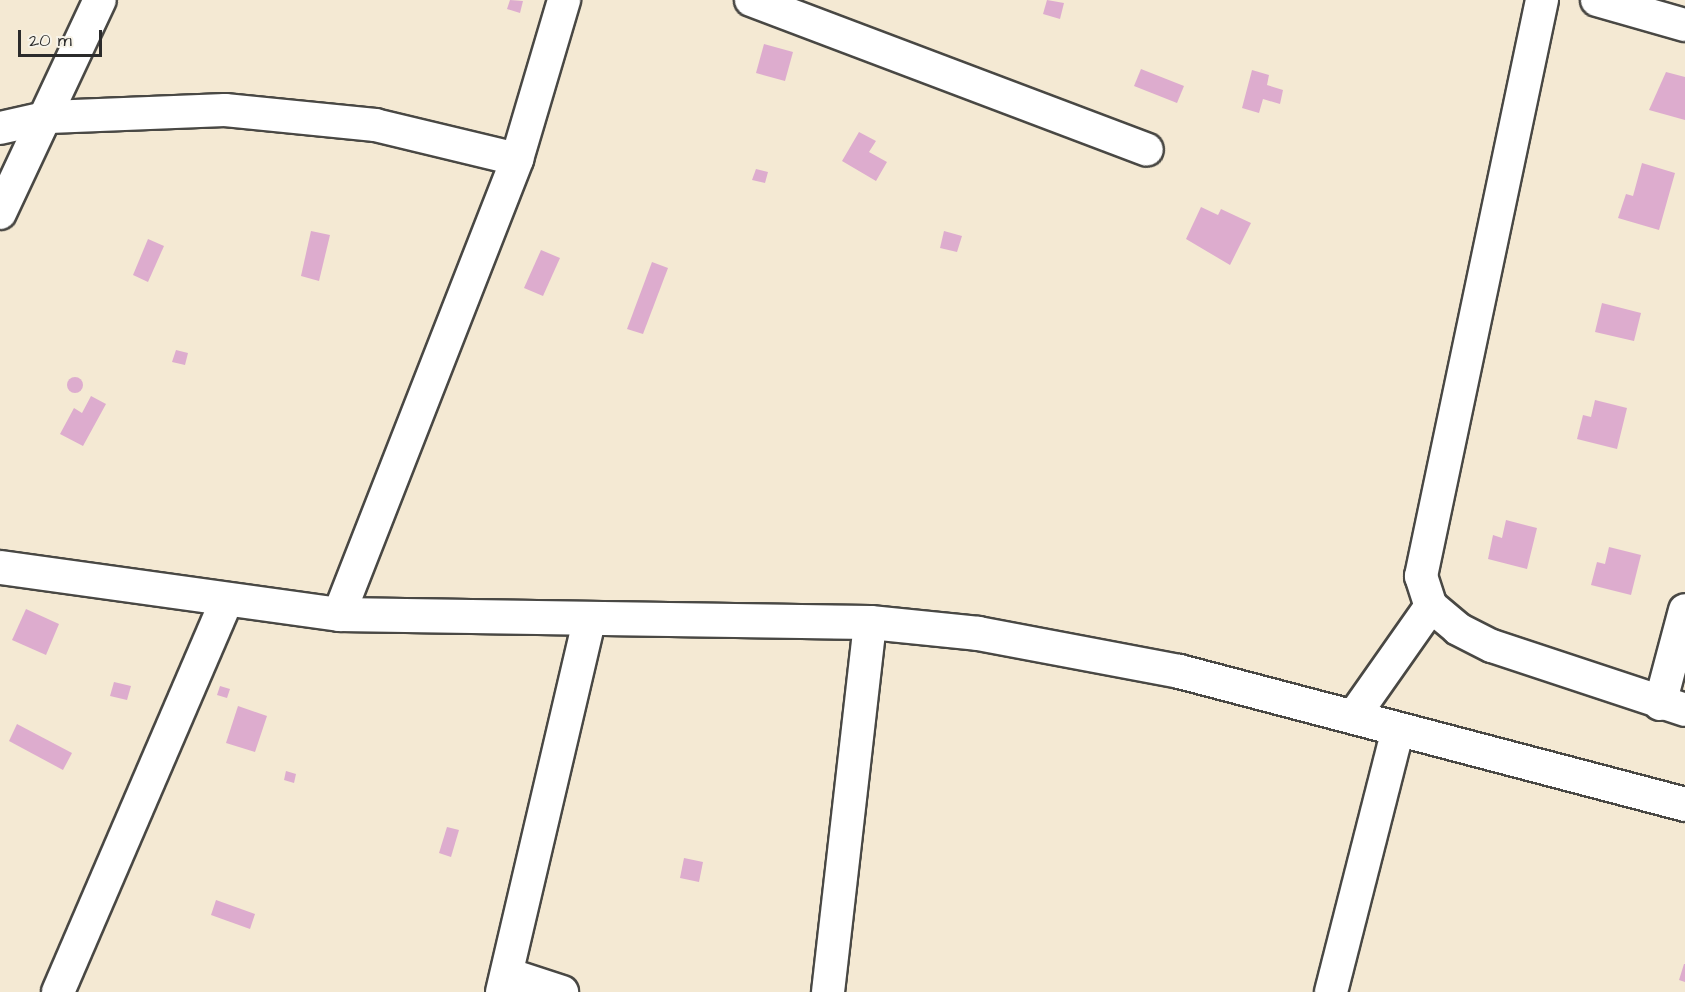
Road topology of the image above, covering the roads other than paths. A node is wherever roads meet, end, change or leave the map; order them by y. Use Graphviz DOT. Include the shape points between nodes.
graph roads {
  1 [pos="100,0"];
  2 [pos="564,0"];
  3 [pos="751,0"];
  4 [pos="1542,0"];
  5 [pos="1597,0"];
  6 [pos="1685,25"];
  7 [pos="49,117"];
  8 [pos="0,128"];
  9 [pos="1147,150"];
  10 [pos="517,159"];
  11 [pos="0,213"];
  12 [pos="0,567"];
  13 [pos="226,601"];
  14 [pos="1431,606"];
  15 [pos="1685,610"];
  16 [pos="339,614"];
  17 [pos="589,621"];
  18 [pos="870,622"];
  19 [pos="1672,707"];
  20 [pos="1353,717"];
  21 [pos="1398,729"];
  22 [pos="1685,804"];
  23 [pos="504,983"];
  24 [pos="58,992"];
  25 [pos="562,992"];
  26 [pos="828,992"];
  27 [pos="1331,992"];
  1 -- 7 [label="street"];
  2 -- 10 [label="street"];
  3 -- 9 [label="street"];
  4 -- 14 [label="street" via="1424,548 1421,576"];
  5 -- 6 [label="street"];
  7 -- 8 [label="street"];
  7 -- 10 [label="street" via="225,110 375,125"];
  7 -- 11 [label="street"];
  10 -- 16 [label="street"];
  12 -- 13 [label="street"];
  13 -- 16 [label="street"];
  13 -- 24 [label="street"];
  14 -- 19 [label="street" via="1458,629 1492,646"];
  14 -- 20 [label="street"];
  15 -- 19 [label="street"];
  16 -- 17 [label="street"];
  17 -- 18 [label="street"];
  17 -- 23 [label="street"];
  18 -- 20 [label="street" via="1070,648"];
  18 -- 26 [label="street"];
  20 -- 21 [label="street"];
  21 -- 22 [label="street"];
  21 -- 27 [label="street"];
  23 -- 25 [label="street"];
}
